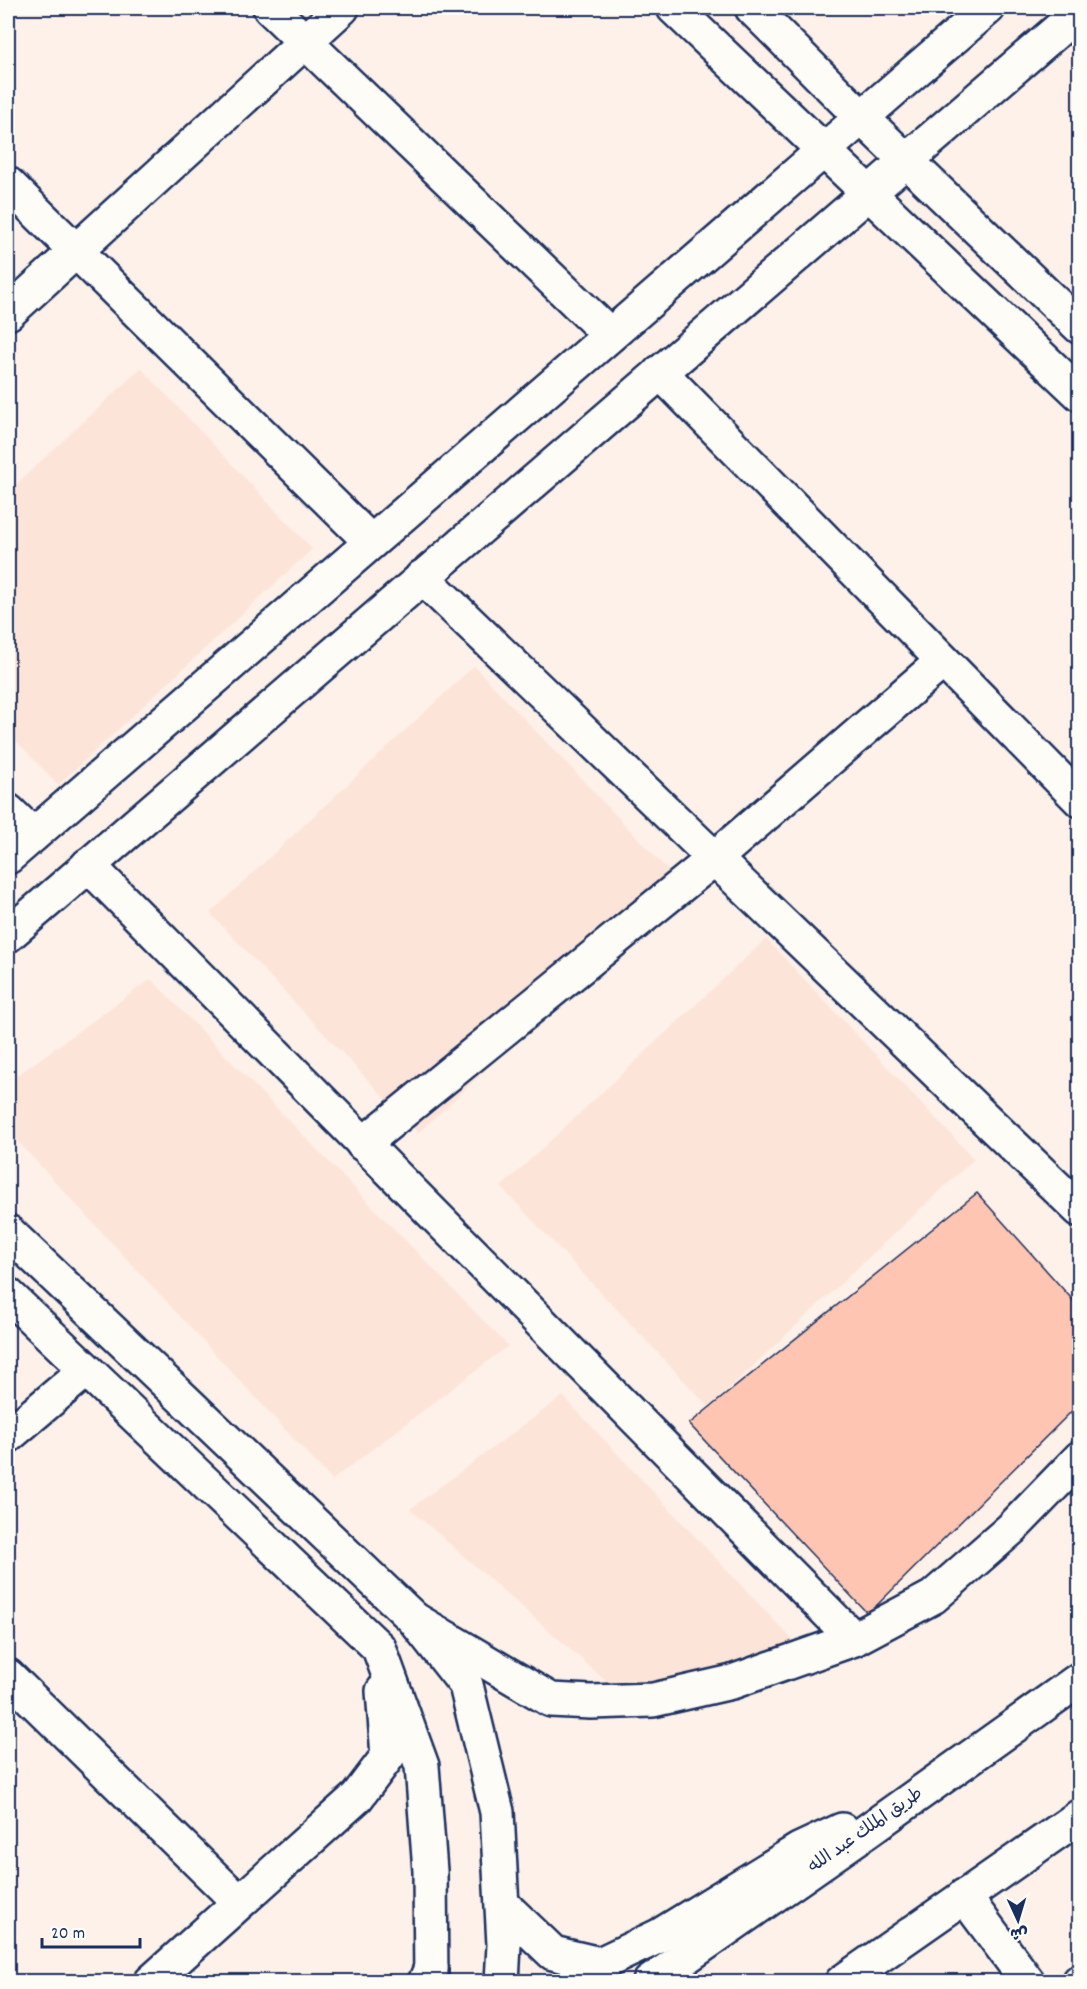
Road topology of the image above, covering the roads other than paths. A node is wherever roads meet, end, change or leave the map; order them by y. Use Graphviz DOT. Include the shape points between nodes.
graph roads {
  1 [pos="270,8"];
  2 [pos="342,8"];
  3 [pos="674,8"];
  4 [pos="752,8"];
  5 [pos="988,8"];
  6 [pos="1080,10"];
  7 [pos="305,41"];
  8 [pos="861,117"];
  9 [pos="824,150"];
  10 [pos="906,160"];
  11 [pos="8,184"];
  12 [pos="868,193"];
  13 [pos="75,251"];
  14 [pos="8,313"];
  15 [pos="1080,327"];
  16 [pos="610,335"];
  17 [pos="660,372"];
  18 [pos="1080,394"];
  19 [pos="371,542"];
  20 [pos="422,577"];
  21 [pos="943,661"];
  22 [pos="1080,800"];
  23 [pos="8,811"];
  24 [pos="33,835"];
  25 [pos="8,857"];
  26 [pos="715,858"];
  27 [pos="88,865"];
  28 [pos="8,935"];
  29 [pos="363,1144"];
  30 [pos="1080,1210"];
  31 [pos="8,1232"];
  32 [pos="8,1295"];
  33 [pos="86,1370"];
  34 [pos="8,1436"];
  35 [pos="1080,1458"];
  36 [pos="413,1618"];
  37 [pos="854,1639"];
  38 [pos="379,1648"];
  39 [pos="8,1676"];
  40 [pos="1080,1679"];
  41 [pos="919,1794"];
  42 [pos="1080,1816"];
  43 [pos="964,1896"];
  44 [pos="239,1902"];
  45 [pos="502,1904"];
  46 [pos="429,1977"];
  47 [pos="151,1982"];
  48 [pos="502,1982"];
  49 [pos="650,1982"];
  50 [pos="842,1982"];
  51 [pos="1028,1982"];
  1 -- 7 [label="main road"];
  2 -- 7 [label="main road"];
  3 -- 9 [label="main road"];
  4 -- 8 [label="main road"];
  5 -- 8 [label="main road"];
  6 -- 10 [label="main road"];
  7 -- 13 [label="main road"];
  7 -- 16 [label="main road"];
  8 -- 9 [label="main road"];
  8 -- 10 [label="main road"];
  9 -- 12 [label="main road"];
  9 -- 16 [label="main road"];
  10 -- 12 [label="main road"];
  10 -- 15 [label="main road"];
  11 -- 13 [label="main road"];
  12 -- 17 [label="main road"];
  12 -- 18 [label="main road"];
  13 -- 14 [label="main road"];
  13 -- 19 [label="main road"];
  16 -- 19 [label="main road"];
  17 -- 20 [label="main road"];
  17 -- 21 [label="main road"];
  19 -- 24 [label="main road"];
  20 -- 26 [label="main road"];
  20 -- 27 [label="main road"];
  21 -- 22 [label="main road"];
  21 -- 26 [label="main road"];
  23 -- 24 [label="main road"];
  24 -- 25 [label="main road"];
  26 -- 29 [label="main road"];
  26 -- 30 [label="main road"];
  27 -- 28 [label="main road"];
  27 -- 29 [label="main road"];
  29 -- 37 [label="main road"];
  31 -- 36 [label="main road"];
  32 -- 33 [label="main road"];
  33 -- 34 [label="main road"];
  33 -- 38 [label="main road"];
  35 -- 37 [label="main road" via="1011,1529 933,1597"];
  36 -- 37 [label="main road" via="551,1700 591,1702 653,1700 732,1682"];
  36 -- 45 [label="main road" via="466,1685 497,1812"];
  38 -- 44 [label="main road" via="388,1756 357,1797"];
  38 -- 46 [label="main road" via="422,1766 430,1871"];
  39 -- 44 [label="main road"];
  40 -- 41 [label="main road, طريق الملك عبد الله"];
  41 -- 45 [label="main road" via="799,1850 659,1936 600,1964 553,1953"];
  41 -- 49 [label="main road, طريق الملك عبد الله"];
  42 -- 43 [label="main road"];
  43 -- 50 [label="main road"];
  43 -- 51 [label="main road"];
  44 -- 47 [label="main road"];
  45 -- 48 [label="main road"];
}
